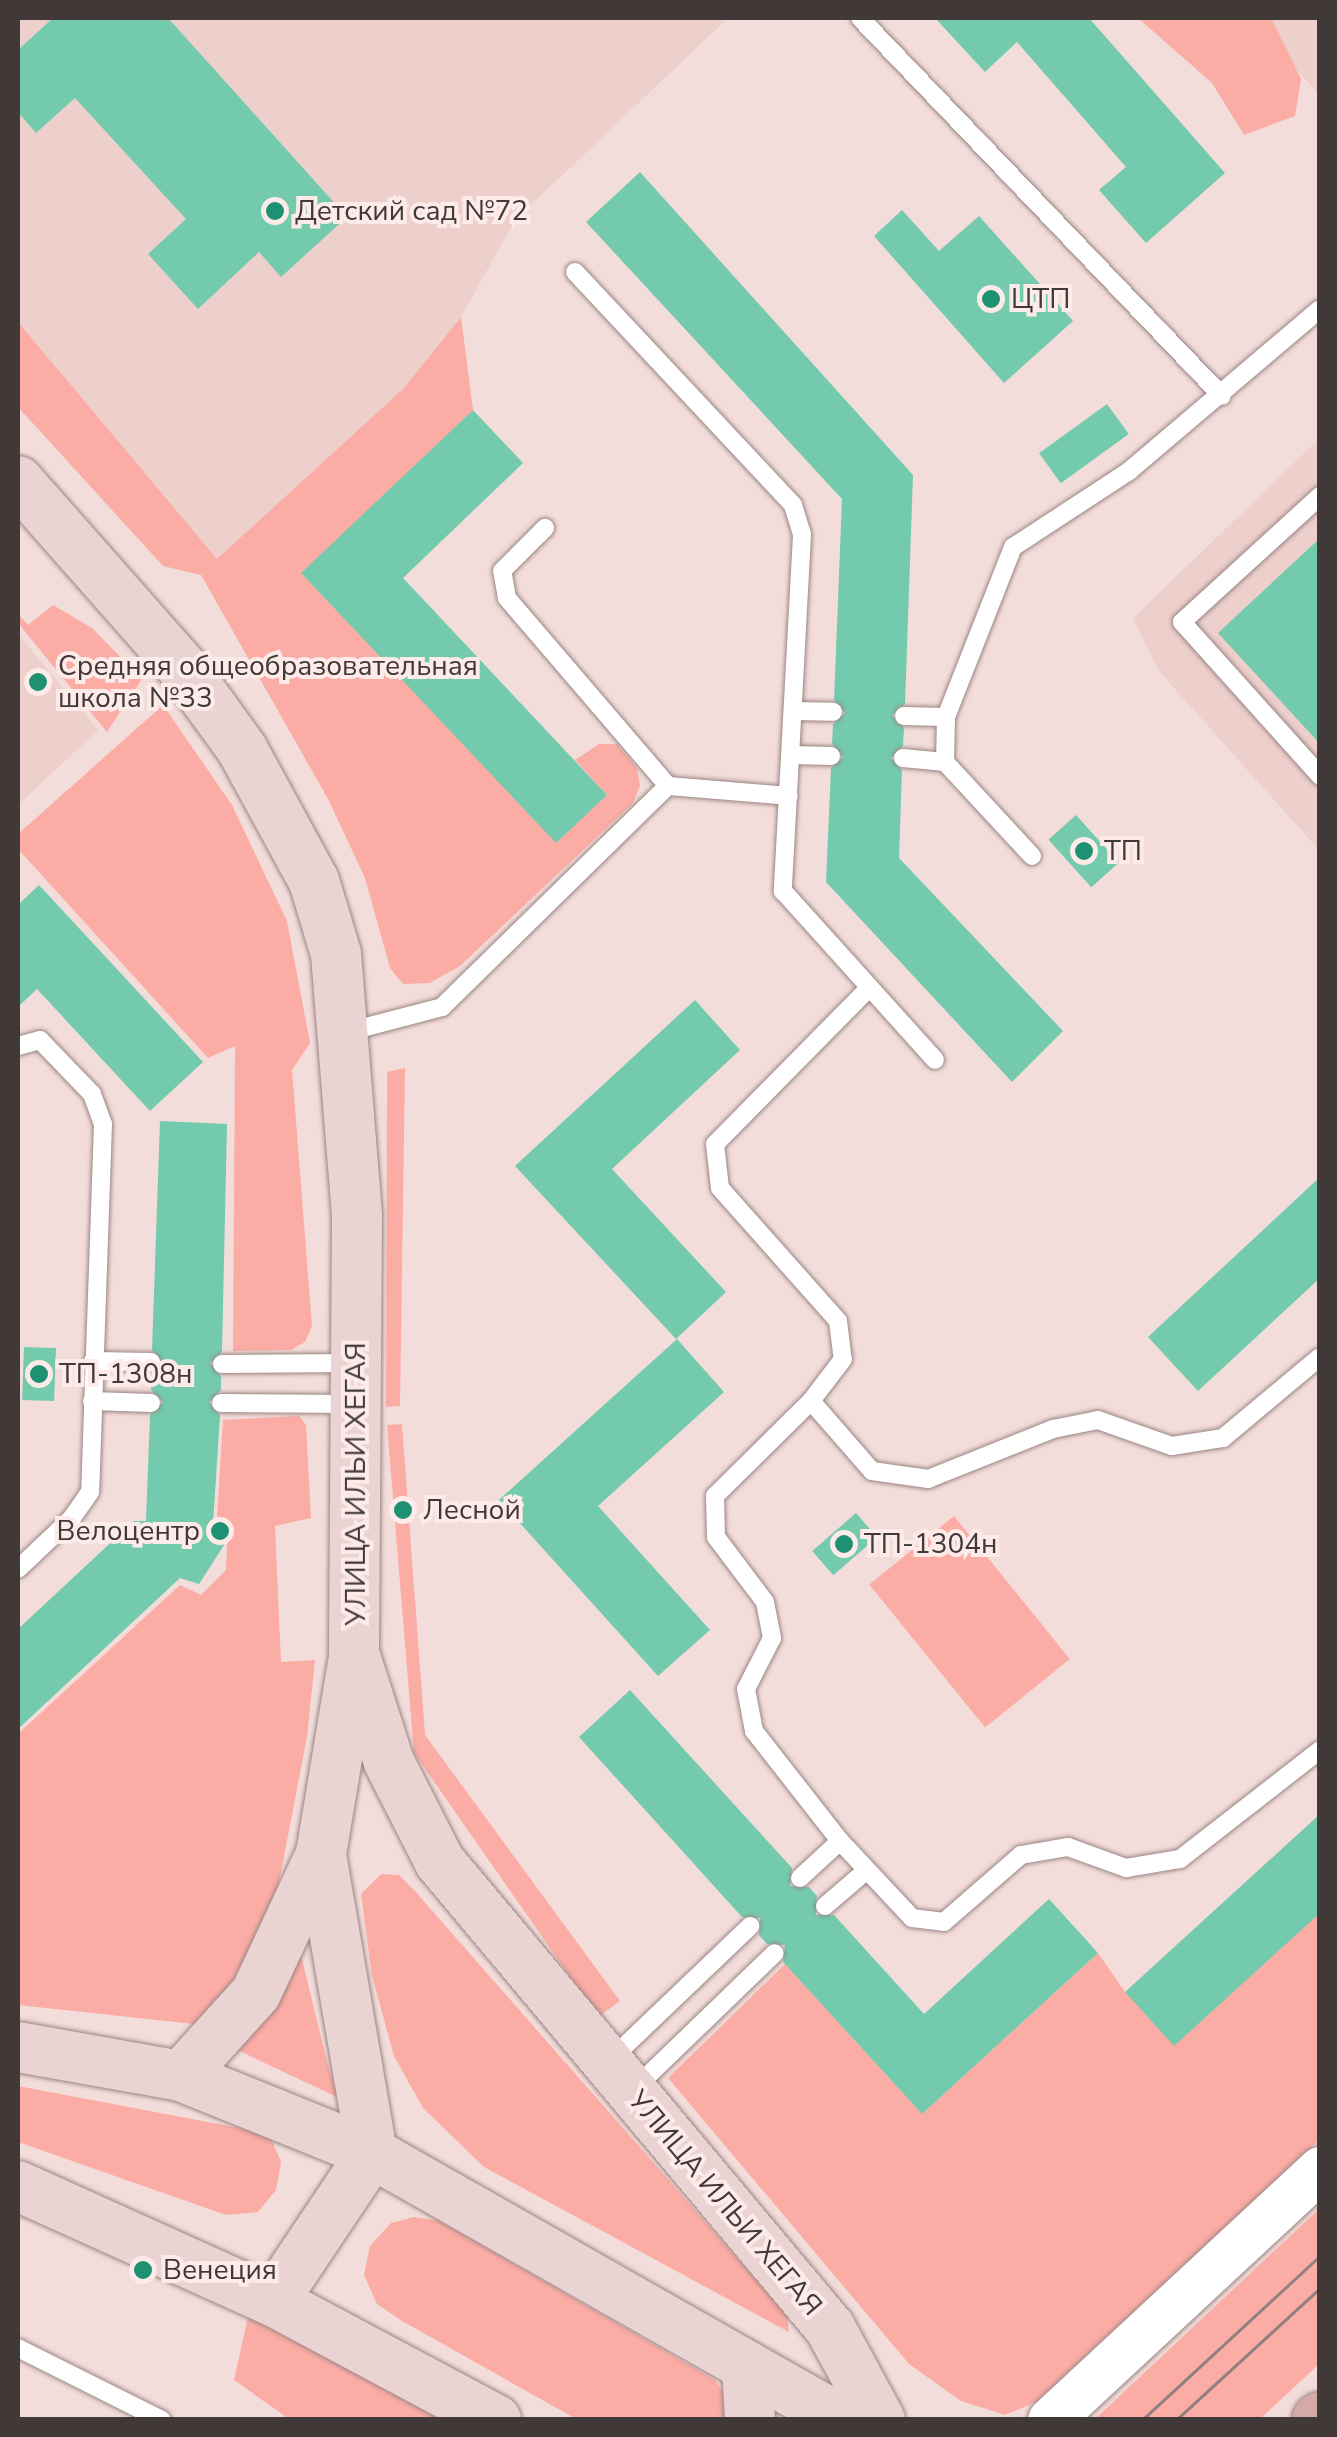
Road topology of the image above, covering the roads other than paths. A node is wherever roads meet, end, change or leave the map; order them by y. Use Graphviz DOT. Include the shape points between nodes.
graph roads {
  1 [pos="860,18"];
  2 [pos="574,272"];
  3 [pos="1320,309"];
  4 [pos="1222,396"];
  5 [pos="18,481"];
  6 [pos="1320,496"];
  7 [pos="545,528"];
  8 [pos="794,711"];
  9 [pos="833,712"];
  10 [pos="904,716"];
  11 [pos="946,716"];
  12 [pos="791,755"];
  13 [pos="831,756"];
  14 [pos="902,758"];
  15 [pos="945,762"];
  16 [pos="1320,776"];
  17 [pos="668,786"];
  18 [pos="788,796"];
  19 [pos="1032,856"];
  20 [pos="870,988"];
  21 [pos="346,1032"];
  22 [pos="18,1046"];
  23 [pos="935,1060"];
  24 [pos="94,1360"];
  25 [pos="152,1362"];
  26 [pos="222,1364"];
  27 [pos="1317,1365"];
  28 [pos="357,1384"];
  29 [pos="92,1401"];
  30 [pos="811,1401"];
  31 [pos="151,1402"];
  32 [pos="221,1404"];
  33 [pos="18,1569"];
  34 [pos="354,1653"];
  35 [pos="1320,1750"];
  36 [pos="840,1841"];
  37 [pos="321,1854"];
  38 [pos="867,1870"];
  39 [pos="800,1878"];
  40 [pos="825,1906"];
  41 [pos="750,1926"];
  42 [pos="775,1954"];
  43 [pos="18,2047"];
  44 [pos="181,2076"];
  45 [pos="619,2077"];
  46 [pos="372,2153"];
  47 [pos="1320,2169"];
  48 [pos="18,2186"];
  49 [pos="273,2301"];
  50 [pos="18,2348"];
  51 [pos="747,2366"];
  52 [pos="162,2420"];
  53 [pos="496,2420"];
  54 [pos="750,2420"];
  55 [pos="842,2420"];
  56 [pos="880,2420"];
  57 [pos="1050,2420"];
  1 -- 4 [label="lane"];
  2 -- 8 [label="lane" via="793,504 802,535"];
  3 -- 4 [label="lane"];
  4 -- 11 [label="lane" via="1130,471 1013,547"];
  5 -- 21 [label="main road, УЛИЦА ИЛЬИ ХЕГАЯ" via="184,669 277,807 314,881 336,954"];
  6 -- 16 [label="lane" via="1182,622"];
  7 -- 17 [label="lane" via="502,572 507,598"];
  8 -- 9 [label="lane"];
  8 -- 12 [label="lane"];
  10 -- 11 [label="lane"];
  11 -- 15 [label="lane"];
  12 -- 13 [label="lane"];
  12 -- 18 [label="lane"];
  14 -- 15 [label="lane"];
  15 -- 19 [label="lane"];
  17 -- 18 [label="lane"];
  17 -- 21 [label="lane" via="442,1006"];
  18 -- 20 [label="lane" via="783,891"];
  20 -- 23 [label="lane"];
  20 -- 30 [label="lane" via="715,1144 720,1188 838,1322 843,1358"];
  21 -- 28 [label="main road, УЛИЦА ИЛЬИ ХЕГАЯ"];
  22 -- 24 [label="lane" via="40,1040 92,1094 103,1124"];
  24 -- 25 [label="lane"];
  24 -- 29 [label="lane"];
  26 -- 28 [label="lane"];
  27 -- 30 [label="lane" via="1223,1438 1172,1446 1098,1420 1052,1429 928,1479 872,1471"];
  28 -- 32 [label="lane"];
  28 -- 34 [label="main road, УЛИЦА ИЛЬИ ХЕГАЯ"];
  29 -- 31 [label="lane"];
  29 -- 33 [label="lane" via="90,1492"];
  30 -- 36 [label="lane" via="715,1496 716,1537 765,1602 772,1638 746,1689 754,1731"];
  34 -- 37 [label="main road"];
  34 -- 45 [label="main road, УЛИЦА ИЛЬИ ХЕГАЯ" via="389,1762 440,1862"];
  35 -- 38 [label="lane" via="1180,1859 1126,1868 1068,1848 1021,1855 944,1922 912,1918"];
  36 -- 38 [label="lane"];
  36 -- 39 [label="lane"];
  37 -- 44 [label="main road" via="256,1994"];
  37 -- 46 [label="main road"];
  38 -- 40 [label="lane"];
  41 -- 45 [label="lane"];
  42 -- 45 [label="lane"];
  43 -- 44 [label="main road"];
  44 -- 46 [label="main road"];
  45 -- 56 [label="main road, УЛИЦА ИЛЬИ ХЕГАЯ" via="830,2328"];
  46 -- 49 [label="main road"];
  46 -- 51 [label="main road"];
  47 -- 57 [label="street"];
  48 -- 49 [label="main road"];
  49 -- 53 [label="main road"];
  50 -- 52 [label="lane"];
  51 -- 54 [label="main road"];
  51 -- 55 [label="main road"];
}
